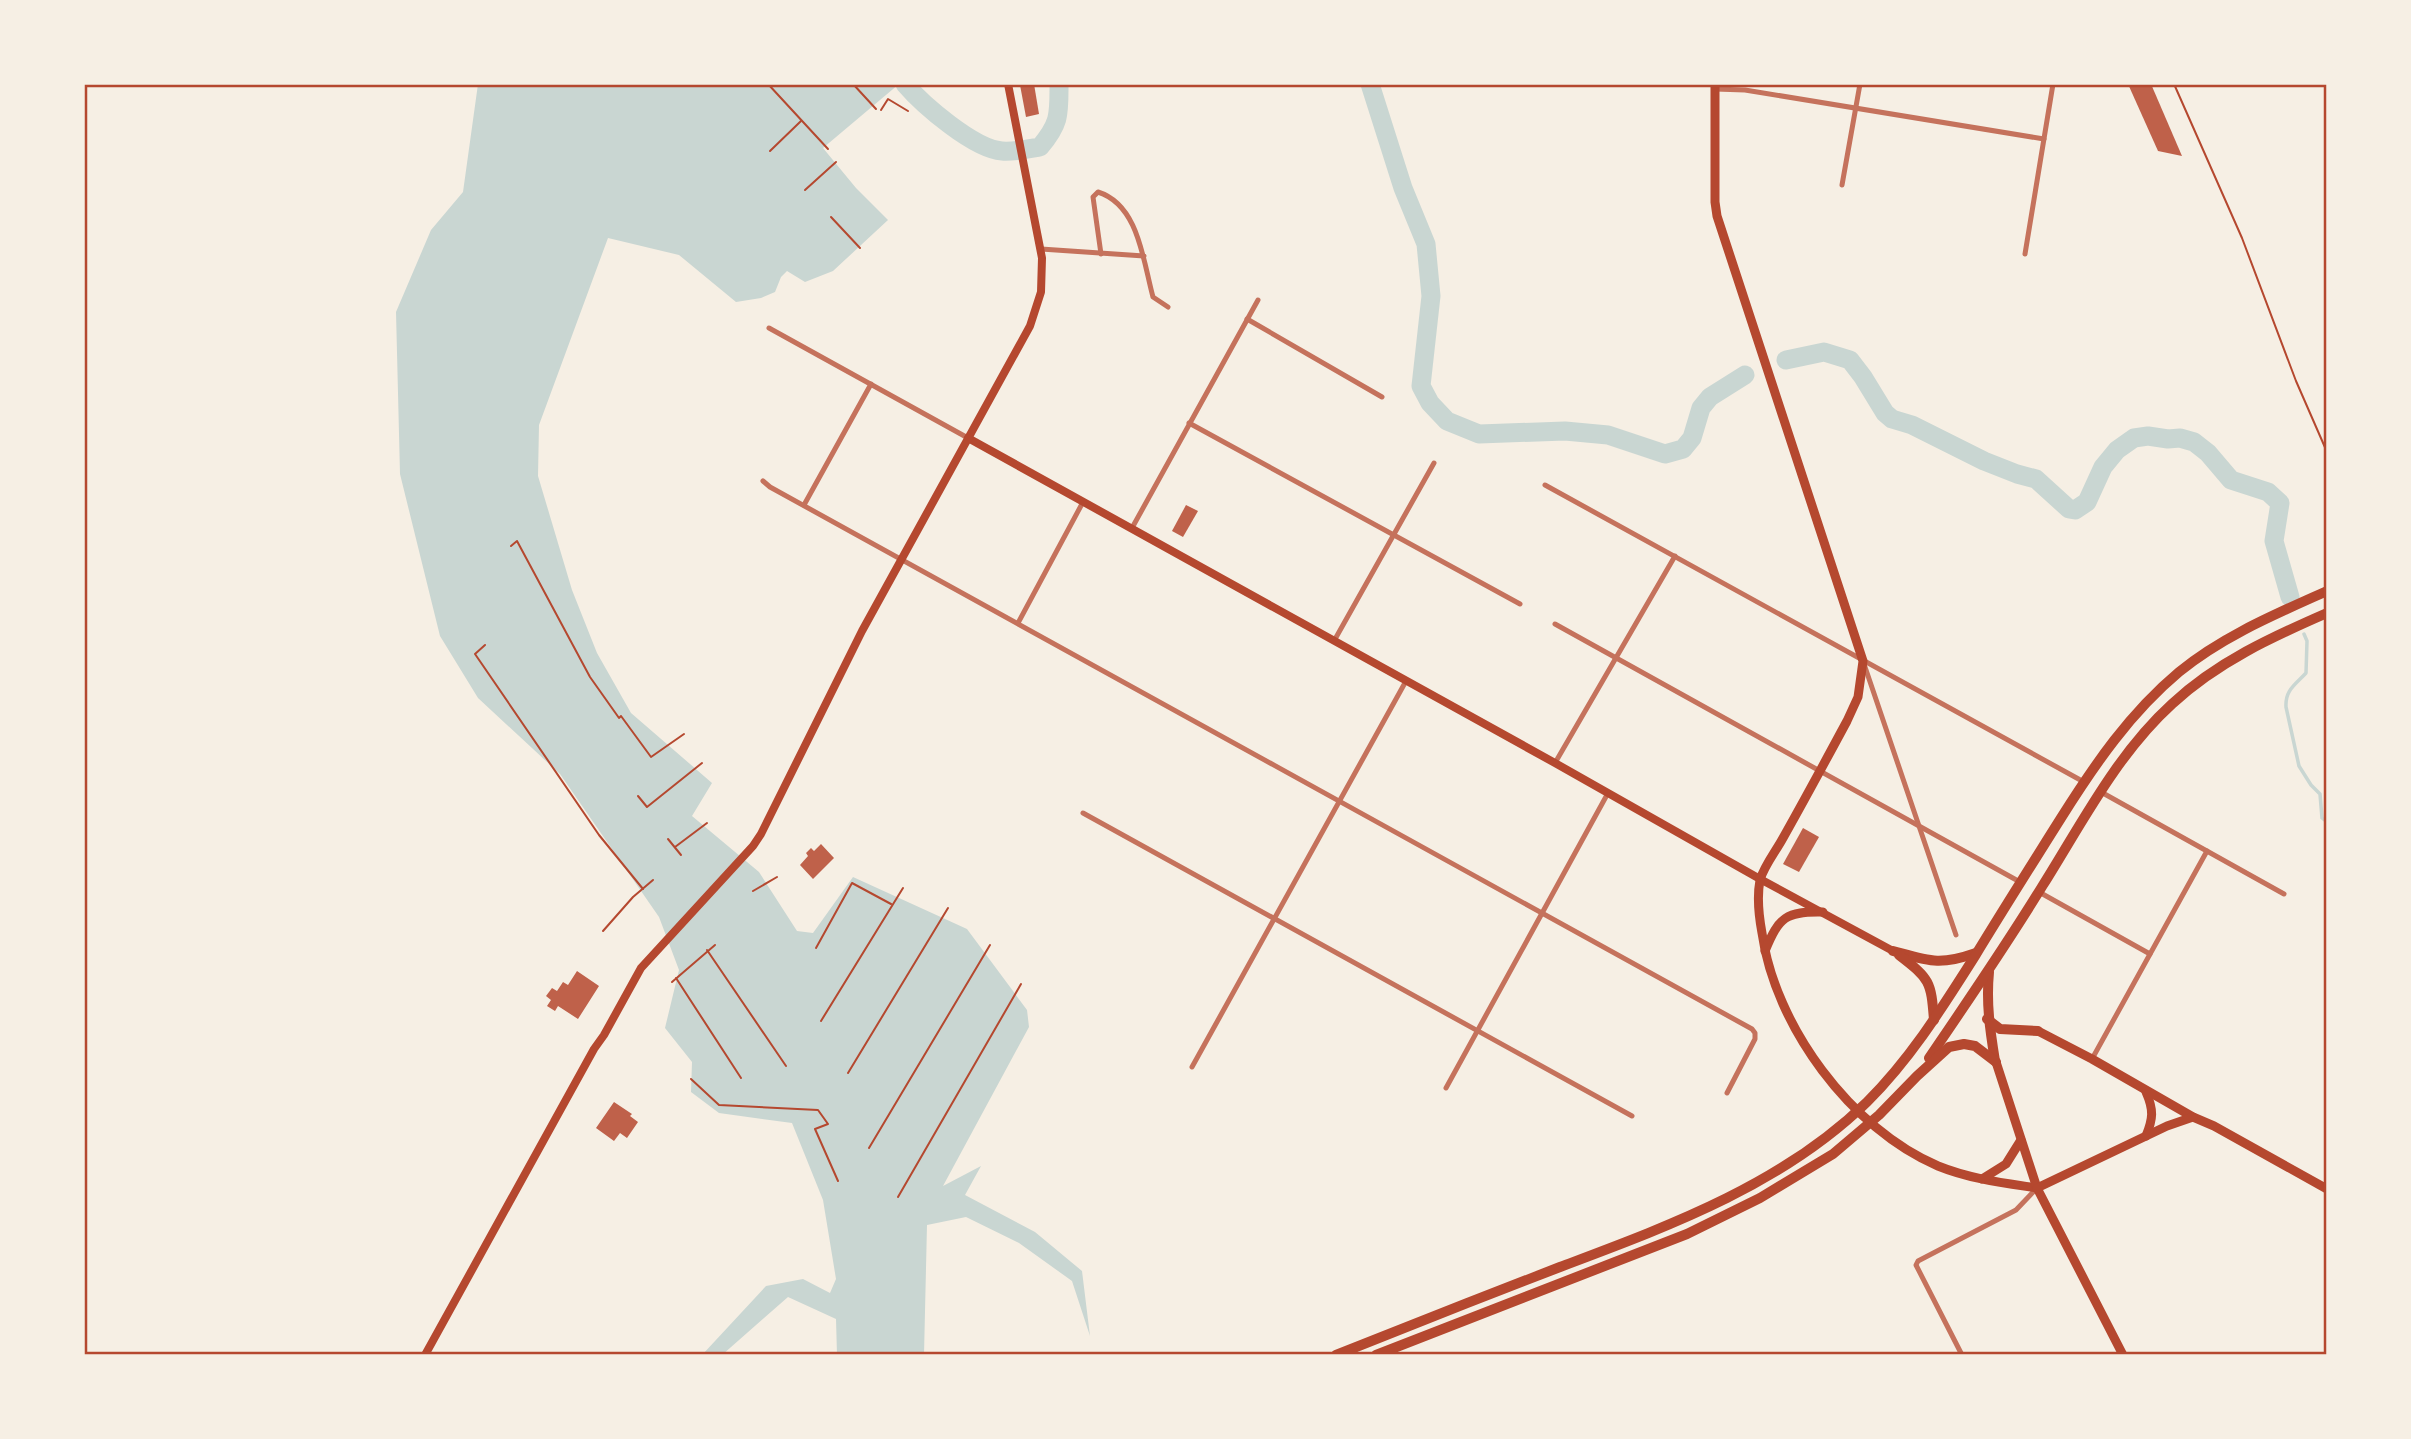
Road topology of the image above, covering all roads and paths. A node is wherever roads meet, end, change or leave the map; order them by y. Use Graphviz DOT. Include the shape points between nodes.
graph roads {
  1 [pos="768,84"];
  2 [pos="853,84"];
  3 [pos="1008,84"];
  4 [pos="1860,84"];
  5 [pos="2053,84"];
  6 [pos="2174,84"];
  7 [pos="1715,86"];
  8 [pos="1856,108"];
  9 [pos="876,109"];
  10 [pos="881,110"];
  11 [pos="908,111"];
  12 [pos="802,120"];
  13 [pos="2044,139"];
  14 [pos="828,149"];
  15 [pos="770,151"];
  16 [pos="836,162"];
  17 [pos="1842,185"];
  18 [pos="805,190"];
  19 [pos="831,217"];
  20 [pos="860,248"];
  21 [pos="1041,249"];
  22 [pos="1101,254"];
  23 [pos="2025,254"];
  24 [pos="1144,257"];
  25 [pos="1258,300"];
  26 [pos="1168,307"];
  27 [pos="1247,319"];
  28 [pos="769,328"];
  29 [pos="871,384"];
  30 [pos="1382,397"];
  31 [pos="1189,424"];
  32 [pos="968,438"];
  33 [pos="2327,452"];
  34 [pos="1434,463"];
  35 [pos="763,481"];
  36 [pos="1545,485"];
  37 [pos="1083,502"];
  38 [pos="804,505"];
  39 [pos="1132,528"];
  40 [pos="1393,534"];
  41 [pos="511,545"];
  42 [pos="1675,556"];
  43 [pos="901,559"];
  44 [pos="2327,591"];
  45 [pos="1520,604"];
  46 [pos="2327,612"];
  47 [pos="1018,623"];
  48 [pos="1555,624"];
  49 [pos="1334,641"];
  50 [pos="485,645"];
  51 [pos="1615,657"];
  52 [pos="1863,661"];
  53 [pos="1406,681"];
  54 [pos="684,734"];
  55 [pos="702,763"];
  56 [pos="1555,763"];
  57 [pos="1821,771"];
  58 [pos="2084,782"];
  59 [pos="2101,792"];
  60 [pos="1608,793"];
  61 [pos="638,796"];
  62 [pos="1339,801"];
  63 [pos="1083,813"];
  64 [pos="707,823"];
  65 [pos="1917,825"];
  66 [pos="668,839"];
  67 [pos="675,847"];
  68 [pos="2207,850"];
  69 [pos="681,855"];
  70 [pos="777,877"];
  71 [pos="1760,879"];
  72 [pos="653,880"];
  73 [pos="2020,882"];
  74 [pos="903,888"];
  75 [pos="643,889"];
  76 [pos="753,891"];
  77 [pos="2039,892"];
  78 [pos="2284,894"];
  79 [pos="892,905"];
  80 [pos="948,908"];
  81 [pos="1824,912"];
  82 [pos="1542,913"];
  83 [pos="1274,918"];
  84 [pos="603,931"];
  85 [pos="1956,934"];
  86 [pos="715,945"];
  87 [pos="990,945"];
  88 [pos="816,948"];
  89 [pos="707,950"];
  90 [pos="1893,951"];
  91 [pos="1764,952"];
  92 [pos="1977,953"];
  93 [pos="2150,954"];
  94 [pos="1990,970"];
  95 [pos="676,978"];
  96 [pos="671,982"];
  97 [pos="1021,984"];
  98 [pos="1987,1018"];
  99 [pos="1934,1020"];
  100 [pos="821,1021"];
  101 [pos="1476,1031"];
  102 [pos="2038,1031"];
  103 [pos="2092,1059"];
  104 [pos="1996,1062"];
  105 [pos="786,1066"];
  106 [pos="1192,1067"];
  107 [pos="848,1073"];
  108 [pos="1917,1076"];
  109 [pos="741,1078"];
  110 [pos="691,1079"];
  111 [pos="1446,1088"];
  112 [pos="2145,1091"];
  113 [pos="1727,1093"];
  114 [pos="1632,1116"];
  115 [pos="2193,1118"];
  116 [pos="2146,1136"];
  117 [pos="2021,1140"];
  118 [pos="869,1148"];
  119 [pos="1982,1179"];
  120 [pos="838,1181"];
  121 [pos="2037,1188"];
  122 [pos="2327,1189"];
  123 [pos="898,1197"];
  124 [pos="425,1355"];
  125 [pos="1336,1355"];
  126 [pos="1376,1355"];
  127 [pos="1962,1355"];
  128 [pos="2122,1355"];
  1 -- 12 [label="path"];
  2 -- 9 [label="path"];
  3 -- 21 [label="main road"];
  4 -- 8 [label="street"];
  5 -- 13 [label="street"];
  6 -- 33 [label="path" via="2242,238"];
  7 -- 8 [label="street"];
  7 -- 52 [label="main road" via="1717,216"];
  8 -- 13 [label="street"];
  8 -- 17 [label="street"];
  10 -- 11 [label="path" via="888,99"];
  12 -- 14 [label="path"];
  12 -- 15 [label="path"];
  13 -- 23 [label="street"];
  16 -- 18 [label="path"];
  19 -- 20 [label="path"];
  21 -- 22 [label="street"];
  21 -- 32 [label="main road" via="1042,281 1036,311"];
  22 -- 24 [label="street"];
  22 -- 24 [label="street" via="1093,197 1098,192 1124,210"];
  24 -- 26 [label="street" via="1153,296"];
  25 -- 27 [label="street"];
  27 -- 30 [label="street"];
  27 -- 31 [label="street"];
  28 -- 29 [label="street"];
  29 -- 32 [label="street"];
  29 -- 38 [label="street"];
  31 -- 39 [label="street"];
  31 -- 40 [label="street"];
  32 -- 37 [label="main road"];
  32 -- 43 [label="main road"];
  34 -- 40 [label="street"];
  35 -- 38 [label="street"];
  36 -- 42 [label="street"];
  37 -- 39 [label="main road"];
  37 -- 47 [label="street"];
  38 -- 43 [label="street"];
  39 -- 49 [label="main road"];
  40 -- 45 [label="street"];
  40 -- 49 [label="street"];
  41 -- 54 [label="path" via="517,541 590,677 651,757"];
  42 -- 51 [label="street"];
  42 -- 52 [label="street"];
  43 -- 47 [label="street"];
  43 -- 124 [label="main road" via="761,834 641,968"];
  44 -- 58 [label="highway" via="2236,634 2181,670 2127,723"];
  46 -- 59 [label="highway" via="2259,643 2200,680 2139,737"];
  47 -- 62 [label="street"];
  48 -- 51 [label="street"];
  49 -- 53 [label="main road"];
  50 -- 75 [label="path" via="475,654 599,835"];
  51 -- 56 [label="street"];
  51 -- 57 [label="street"];
  52 -- 57 [label="main road" via="1858,696"];
  52 -- 58 [label="street"];
  52 -- 65 [label="street"];
  53 -- 56 [label="main road"];
  53 -- 62 [label="street"];
  55 -- 61 [label="path" via="647,807"];
  56 -- 60 [label="main road"];
  57 -- 65 [label="street"];
  57 -- 71 [label="main road"];
  58 -- 73 [label="highway"];
  59 -- 68 [label="street"];
  59 -- 77 [label="highway"];
  60 -- 71 [label="main road"];
  60 -- 82 [label="street"];
  62 -- 82 [label="street"];
  62 -- 83 [label="street"];
  63 -- 83 [label="street"];
  64 -- 67 [label="path"];
  65 -- 73 [label="street"];
  65 -- 85 [label="street"];
  66 -- 67 [label="path"];
  67 -- 69 [label="path"];
  68 -- 78 [label="street"];
  68 -- 93 [label="street"];
  70 -- 76 [label="path"];
  71 -- 81 [label="main road"];
  71 -- 91 [label="main road"];
  72 -- 75 [label="path"];
  73 -- 92 [label="highway"];
  74 -- 79 [label="path"];
  75 -- 84 [label="path"];
  77 -- 93 [label="street"];
  77 -- 94 [label="highway"];
  79 -- 88 [label="path" via="852,883"];
  79 -- 100 [label="path"];
  80 -- 107 [label="path"];
  81 -- 90 [label="main road"];
  81 -- 91 [label="main road" via="1785,918"];
  82 -- 101 [label="street"];
  82 -- 113 [label="street" via="1752,1029 1751,1047"];
  83 -- 101 [label="street"];
  83 -- 106 [label="street"];
  86 -- 89 [label="path"];
  87 -- 118 [label="path"];
  89 -- 95 [label="path"];
  89 -- 105 [label="path"];
  90 -- 92 [label="highway" via="1942,962"];
  90 -- 99 [label="highway" via="1922,973 1932,990"];
  91 -- 119 [label="main road" via="1789,1019 1839,1091 1903,1147 1938,1166"];
  92 -- 99 [label="highway"];
  93 -- 103 [label="street"];
  94 -- 98 [label="highway"];
  94 -- 108 [label="highway"];
  95 -- 96 [label="path"];
  95 -- 109 [label="path"];
  97 -- 123 [label="path"];
  98 -- 102 [label="highway" via="2000,1029"];
  98 -- 104 [label="highway"];
  99 -- 125 [label="highway" via="1892,1076 1849,1118 1819,1143 1749,1187 1639,1237"];
  101 -- 111 [label="street"];
  101 -- 114 [label="street"];
  102 -- 103 [label="main road"];
  103 -- 112 [label="main road"];
  104 -- 108 [label="highway" via="1975,1045 1964,1044 1949,1047"];
  104 -- 117 [label="main road"];
  108 -- 126 [label="highway" via="1833,1154 1738,1209 1639,1253"];
  110 -- 120 [label="path" via="719,1105 818,1110 828,1124 815,1129"];
  112 -- 115 [label="main road"];
  112 -- 116 [label="main road" via="2153,1119"];
  115 -- 116 [label="main road"];
  115 -- 122 [label="main road"];
  116 -- 121 [label="main road"];
  117 -- 119 [label="main road" via="2006,1164"];
  117 -- 121 [label="main road"];
  119 -- 121 [label="main road"];
  121 -- 127 [label="street" via="2016,1210 1916,1265"];
  121 -- 128 [label="main road"];
}
